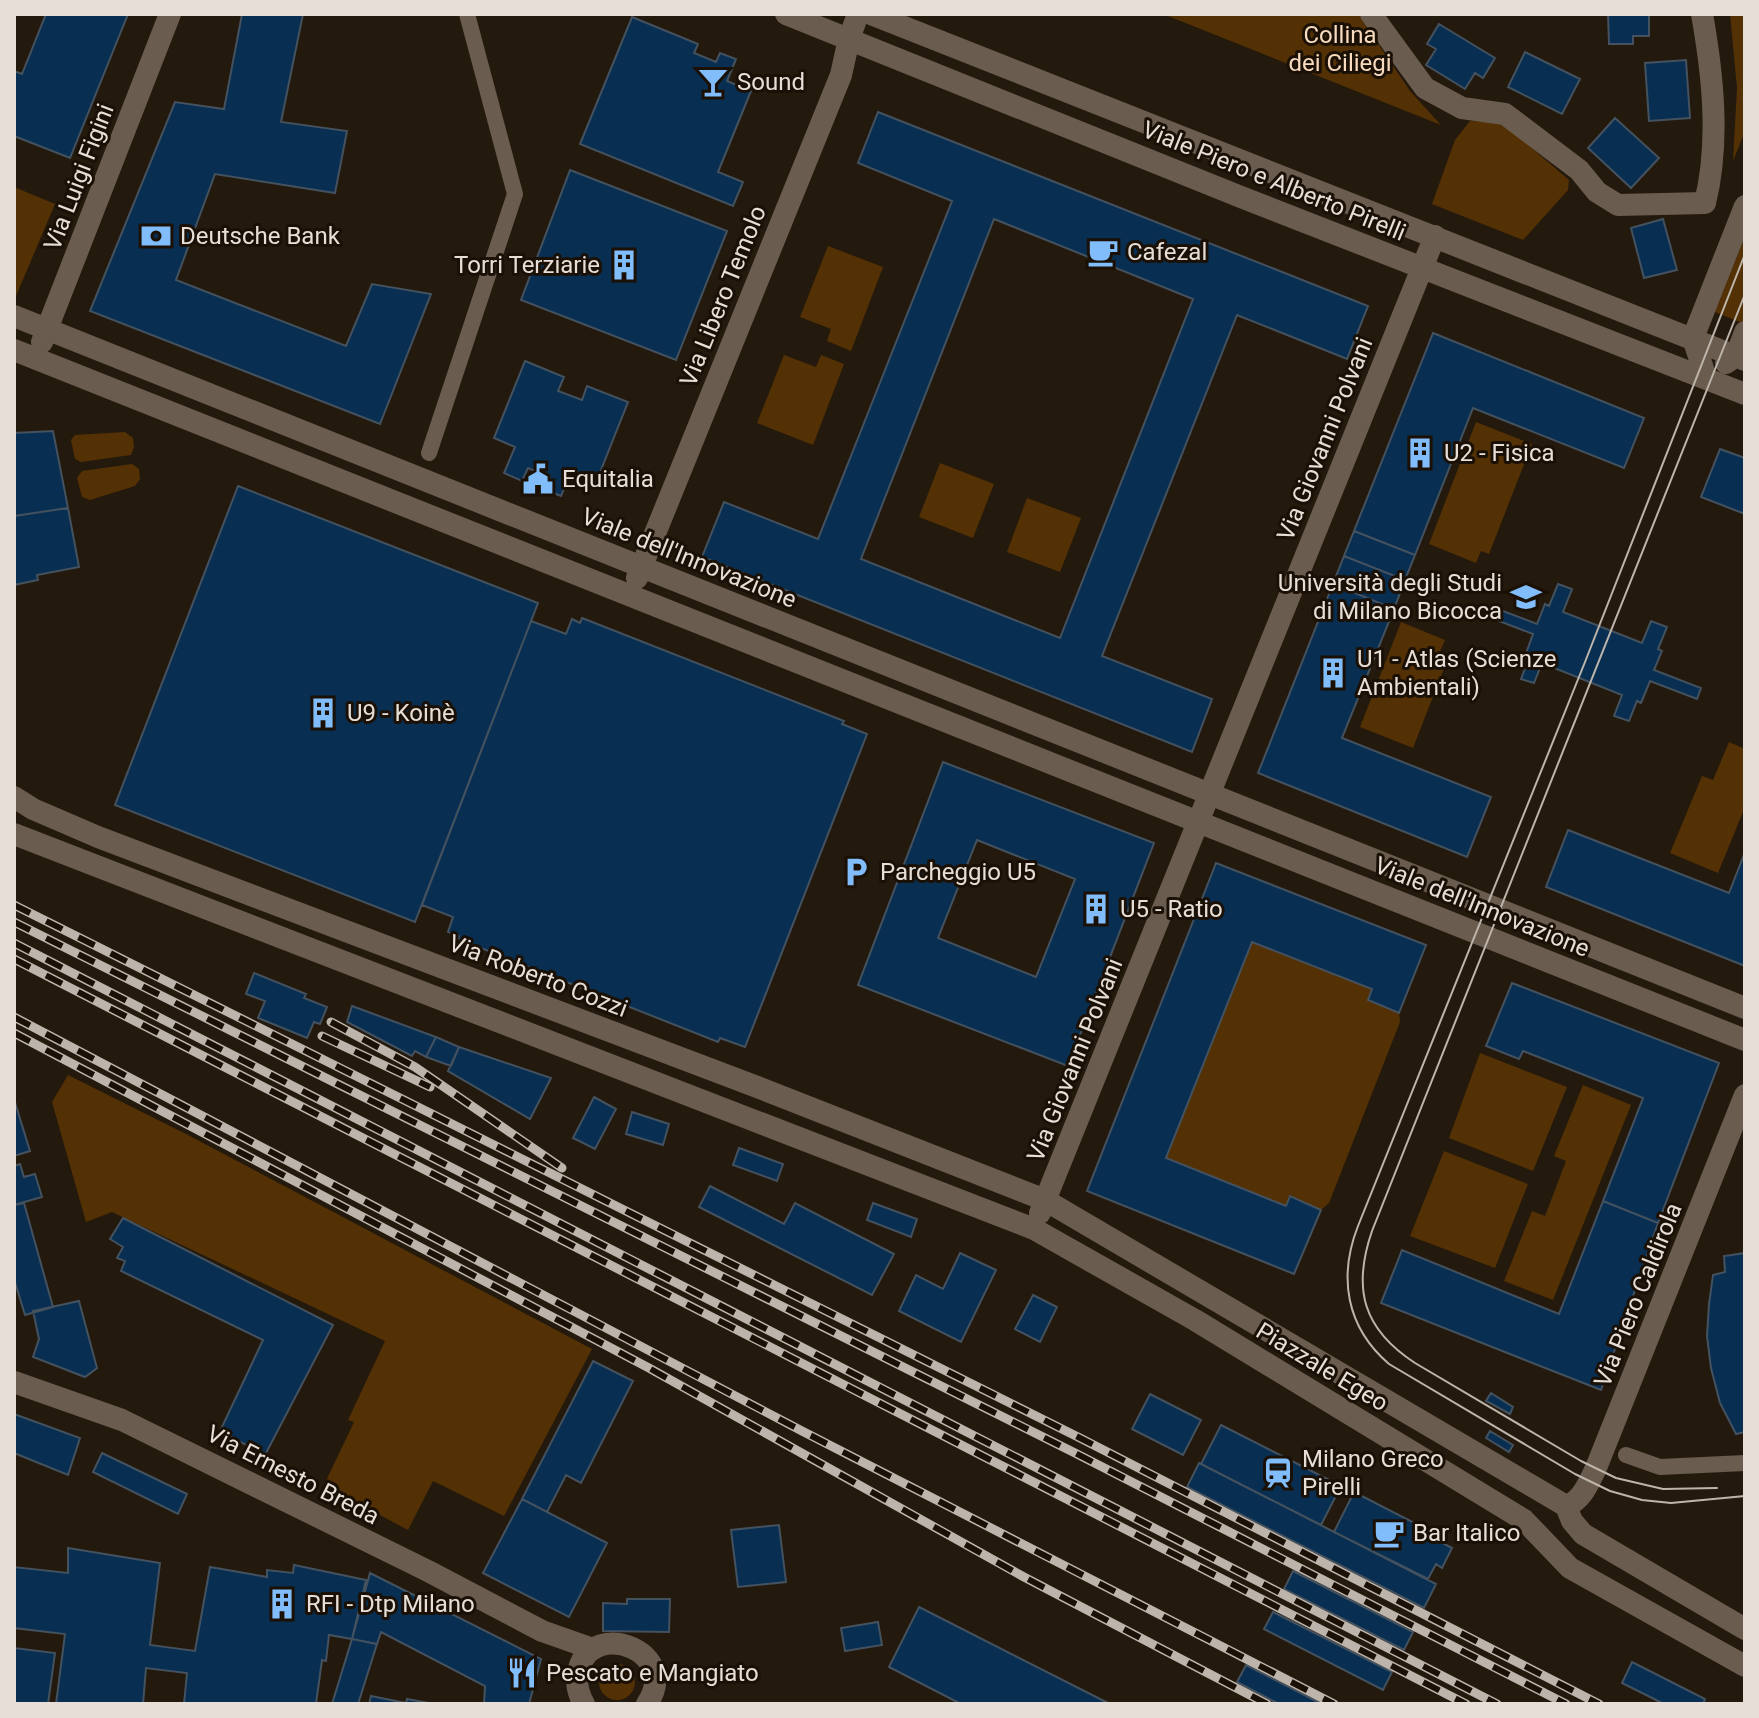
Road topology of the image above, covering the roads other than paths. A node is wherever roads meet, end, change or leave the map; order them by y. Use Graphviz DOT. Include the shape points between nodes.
graph roads {
  1 [pos="170,14"];
  2 [pos="467,14"];
  3 [pos="786,14"];
  4 [pos="858,14"];
  5 [pos="871,14"];
  6 [pos="1371,14"];
  7 [pos="1702,14"];
  8 [pos="849,39"];
  9 [pos="1745,206"];
  10 [pos="1435,236"];
  11 [pos="1422,267"];
  12 [pos="14,316"];
  13 [pos="47,329"];
  14 [pos="1745,332"];
  15 [pos="1693,338"];
  16 [pos="14,350"];
  17 [pos="36,358"];
  18 [pos="1740,358"];
  19 [pos="1706,378"];
  20 [pos="1745,394"];
  21 [pos="429,453"];
  22 [pos="642,567"];
  23 [pos="629,595"];
  24 [pos="1210,794"];
  25 [pos="14,797"];
  26 [pos="1199,822"];
  27 [pos="14,834"];
  28 [pos="1745,1008"];
  29 [pos="1745,1040"];
  30 [pos="1745,1095"];
  31 [pos="1045,1200"];
  32 [pos="1034,1229"];
  33 [pos="14,1382"];
  34 [pos="1626,1455"];
  35 [pos="1745,1463"];
  36 [pos="1566,1506"];
  37 [pos="1745,1629"];
  38 [pos="542,1631"];
  39 [pos="593,1649"];
  40 [pos="1745,1666"];
  41 [pos="577,1678"];
  42 [pos="582,1703"];
  43 [pos="649,1703"];
  1 -- 13 [label="street, Via Luigi Figini"];
  2 -- 21 [label="street" via="515,194"];
  3 -- 8 [label="street, Viale Piero e Alberto Pirelli"];
  4 -- 8 [label="street, Via Libero Temolo"];
  5 -- 10 [label="street, Viale Piero e Alberto Pirelli"];
  6 -- 7 [label="street" via="1425,88 1462,108 1505,114 1618,205 1705,203 1711,181 1713,100"];
  8 -- 11 [label="street, Viale Piero e Alberto Pirelli"];
  8 -- 22 [label="street, Via Libero Temolo" via="841,75"];
  9 -- 15 [label="street"];
  10 -- 11 [label="street, Via Giovanni Polvani"];
  10 -- 15 [label="street, Viale Piero e Alberto Pirelli"];
  11 -- 19 [label="street, Viale Piero e Alberto Pirelli"];
  11 -- 24 [label="street, Via Giovanni Polvani"];
  12 -- 13 [label="street, Viale dell'Innovazione"];
  13 -- 17 [label="street, Via Luigi Figini"];
  13 -- 22 [label="street, Viale dell'Innovazione"];
  14 -- 18 [label="street"];
  15 -- 18 [label="street, Viale Piero e Alberto Pirelli"];
  15 -- 19 [label="street"];
  16 -- 17 [label="street, Viale dell'Innovazione"];
  17 -- 23 [label="street, Viale dell'Innovazione"];
  18 -- 19 [label="street"];
  19 -- 20 [label="street, Viale Piero e Alberto Pirelli"];
  22 -- 23 [label="street, Via Libero Temolo"];
  22 -- 24 [label="street, Viale dell'Innovazione"];
  23 -- 26 [label="street, Viale dell'Innovazione"];
  24 -- 26 [label="street"];
  24 -- 28 [label="street, Viale dell'Innovazione"];
  25 -- 31 [label="street, Via Roberto Cozzi" via="98,837"];
  26 -- 29 [label="street, Viale dell'Innovazione"];
  26 -- 31 [label="street, Via Giovanni Polvani"];
  27 -- 32 [label="street"];
  30 -- 36 [label="street, Via Piero Caldirola" via="1596,1468 1583,1492"];
  31 -- 32 [label="street, Via Giovanni Polvani"];
  31 -- 36 [label="street, Piazzale Egeo"];
  32 -- 40 [label="street, Piazzale Egeo" via="1524,1520 1570,1568"];
  33 -- 38 [label="street, Via Ernesto Breda" via="135,1426"];
  34 -- 35 [label="street" via="1660,1467"];
  36 -- 37 [label="street" via="1583,1534"];
  38 -- 39 [label="street, Via Ernesto Breda"];
  38 -- 41 [label="street, Via Ernesto Breda"];
  39 -- 41 [label="street" via="581,1661"];
  39 -- 43 [label="street, Via Ernesto Breda" via="620,1643 641,1653 655,1674"];
  41 -- 42 [label="street, Via Ernesto Breda"];
}
